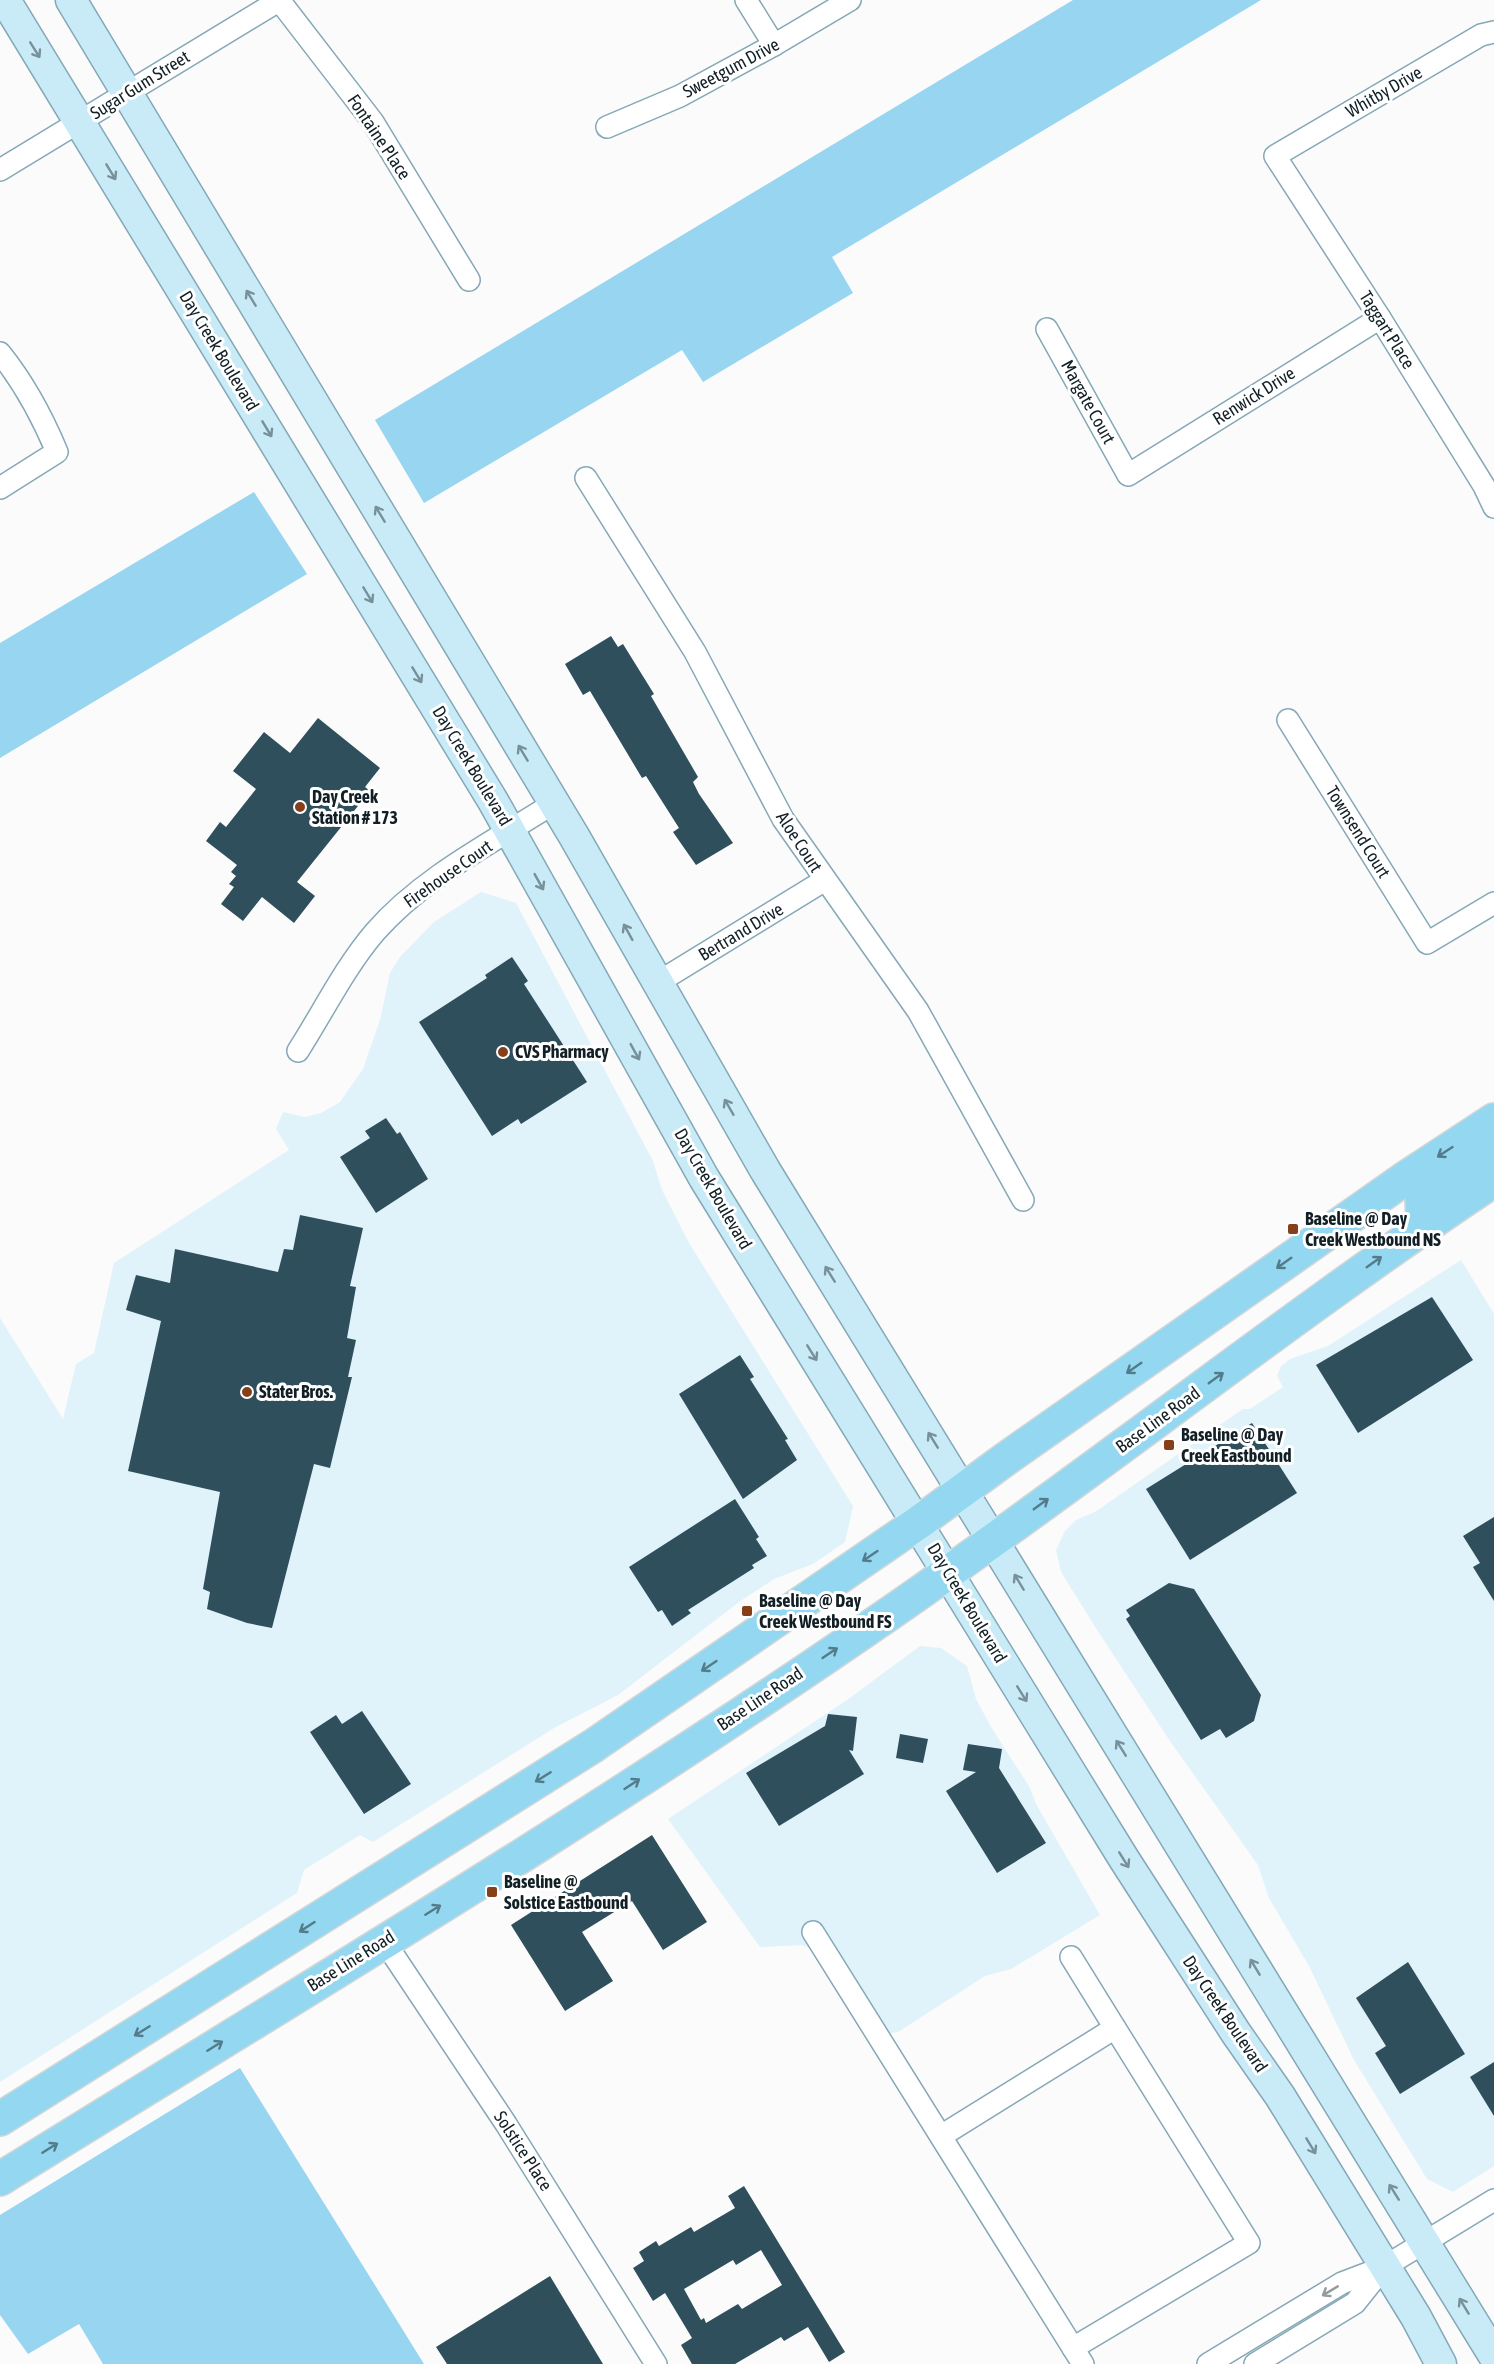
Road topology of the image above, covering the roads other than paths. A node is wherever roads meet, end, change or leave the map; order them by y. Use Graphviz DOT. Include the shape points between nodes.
graph roads {
  1 [pos="4,0"];
  2 [pos="71,0"];
  3 [pos="280,0"];
  4 [pos="746,0"];
  5 [pos="850,0"];
  6 [pos="1494,32"];
  7 [pos="774,45"];
  8 [pos="128,92"];
  9 [pos="80,122"];
  10 [pos="607,127"];
  11 [pos="1275,156"];
  12 [pos="0,170"];
  13 [pos="469,280"];
  14 [pos="1380,318"];
  15 [pos="1047,329"];
  16 [pos="0,353"];
  17 [pos="1128,475"];
  18 [pos="586,478"];
  19 [pos="0,489"];
  20 [pos="1494,507"];
  21 [pos="1288,720"];
  22 [pos="554,803"];
  23 [pos="510,831"];
  24 [pos="825,880"];
  25 [pos="1494,903"];
  26 [pos="657,983"];
  27 [pos="298,1051"];
  28 [pos="1494,1120"];
  29 [pos="1494,1151"];
  30 [pos="1494,1180"];
  31 [pos="1023,1200"];
  32 [pos="1423,1228"];
  33 [pos="963,1490"];
  34 [pos="918,1523"];
  35 [pos="993,1538"];
  36 [pos="948,1572"];
  37 [pos="813,1932"];
  38 [pos="384,1941"];
  39 [pos="1071,1957"];
  40 [pos="1115,2028"];
  41 [pos="0,2119"];
  42 [pos="941,2136"];
  43 [pos="0,2179"];
  44 [pos="1494,2200"];
  45 [pos="1425,2242"];
  46 [pos="1384,2267"];
  47 [pos="1078,2356"];
  48 [pos="1494,2356"];
  49 [pos="656,2364"];
  50 [pos="1208,2364"];
  51 [pos="1255,2364"];
  52 [pos="1442,2364"];
  1 -- 9 [label="main road, Day Creek Boulevard, one-way"];
  2 -- 8 [label="main road"];
  3 -- 8 [label="street, Sugar Gum Street"];
  3 -- 13 [label="street, Fontaine Place" via="373,122"];
  4 -- 7 [label="street"];
  5 -- 7 [label="street, Sweetgum Drive"];
  6 -- 11 [label="street, Whitby Drive" via="1481,35"];
  7 -- 10 [label="street, Sweetgum Drive" via="680,96"];
  8 -- 9 [label="street, Sugar Gum Street"];
  22 -- 8 [label="main road, one-way"];
  9 -- 12 [label="street, Sugar Gum Street"];
  9 -- 23 [label="main road, Day Creek Boulevard, one-way"];
  11 -- 14 [label="street, Taggart Place"];
  14 -- 17 [label="street, Renwick Drive"];
  14 -- 20 [label="street, Taggart Place"];
  15 -- 17 [label="street, Margate Court"];
  16 -- 19 [label="street" via="19,376 57,452"];
  18 -- 24 [label="street, Aloe Court" via="671,610 783,819"];
  21 -- 25 [label="street, Townsend Court" via="1427,943"];
  22 -- 23 [label="street, Firehouse Court"];
  26 -- 22 [label="main road, one-way"];
  23 -- 27 [label="street, Firehouse Court" via="417,892 377,929"];
  23 -- 34 [label="main road, Day Creek Boulevard, one-way" via="704,1178"];
  24 -- 26 [label="street, Bertrand Drive"];
  24 -- 31 [label="street, Aloe Court" via="918,1011"];
  33 -- 26 [label="main road, one-way" via="765,1170"];
  28 -- 33 [label="main road, one-way"];
  29 -- 32 [label="main road" via="1422,1198"];
  30 -- 32 [label="main road, Base Line Road"];
  35 -- 32 [label="main road, Base Line Road, one-way"];
  33 -- 34 [label="main road"];
  33 -- 35 [label="main road"];
  34 -- 36 [label="main road, Day Creek Boulevard"];
  34 -- 41 [label="main road, one-way" via="593,1746"];
  35 -- 36 [label="main road, Base Line Road"];
  45 -- 35 [label="main road, one-way"];
  38 -- 36 [label="main road, Base Line Road, one-way" via="659,1767"];
  36 -- 46 [label="main road, Day Creek Boulevard, one-way" via="1124,1859 1280,2096"];
  37 -- 42 [label="street"];
  43 -- 38 [label="main road, Base Line Road, one-way"];
  38 -- 49 [label="street, Solstice Place" via="506,2124"];
  39 -- 40 [label="street"];
  40 -- 42 [label="street"];
  40 -- 47 [label="street" via="1248,2243"];
  42 -- 47 [label="street"];
  44 -- 45 [label="street"];
  45 -- 46 [label="street"];
  48 -- 45 [label="main road, one-way"];
  46 -- 50 [label="street, one-way" via="1342,2283"];
  46 -- 51 [label="street" via="1355,2303"];
  46 -- 52 [label="main road, Day Creek Boulevard"];
}
